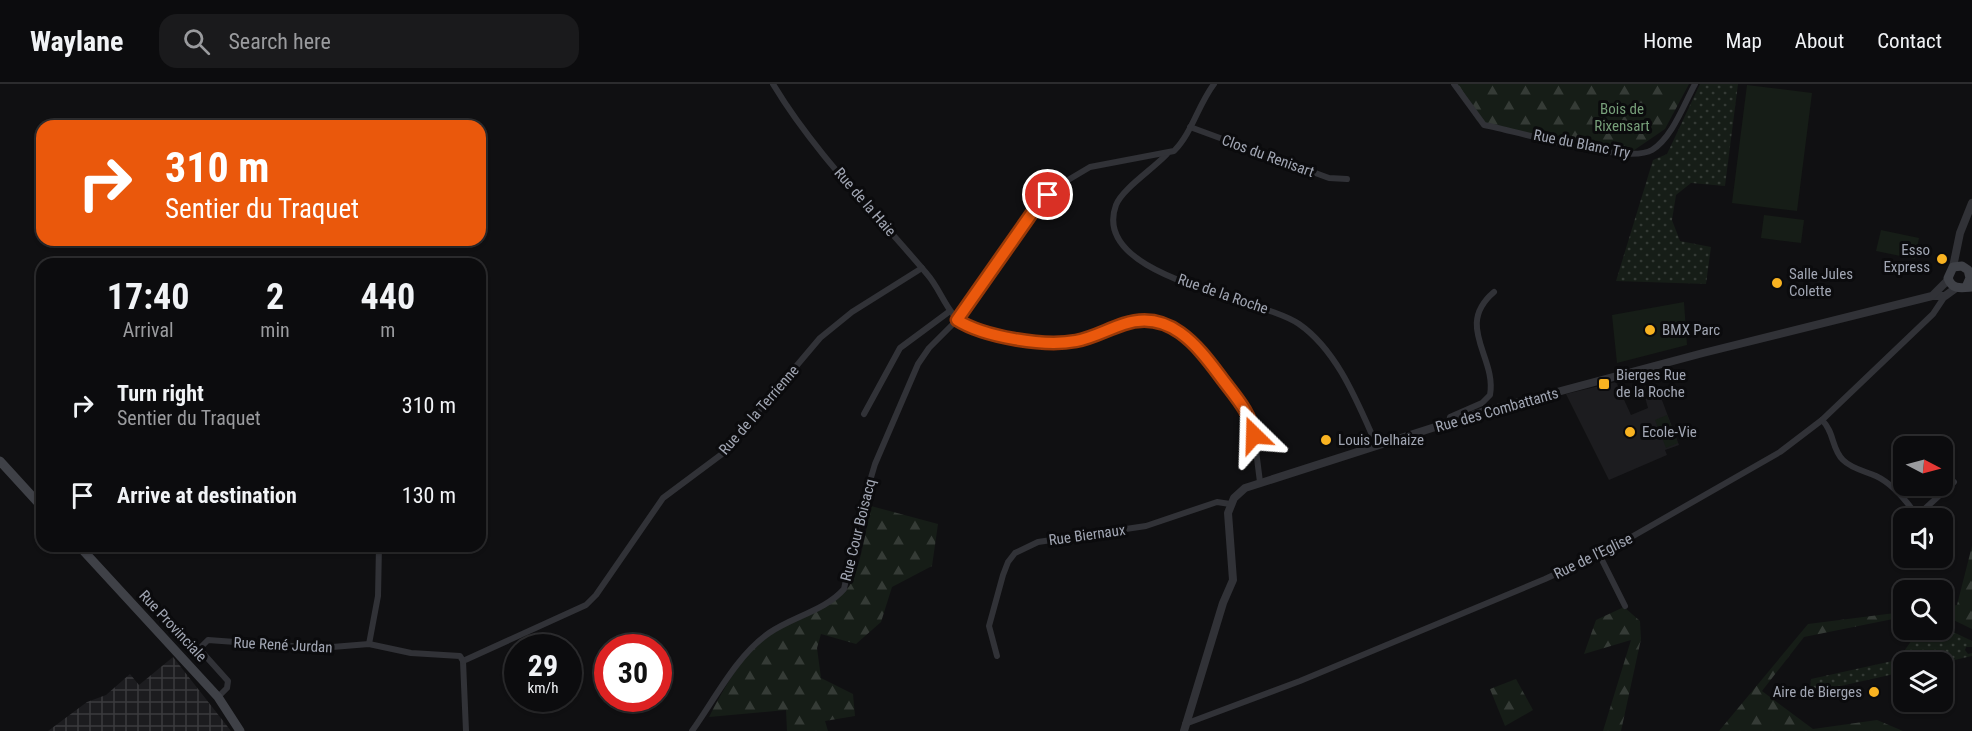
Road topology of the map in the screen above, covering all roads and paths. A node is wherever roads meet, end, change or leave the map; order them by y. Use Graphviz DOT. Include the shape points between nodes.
graph roads {
  1 [pos="773,84"];
  2 [pos="1214,84"];
  3 [pos="1454,84"];
  4 [pos="1695,84"];
  5 [pos="1190,127"];
  6 [pos="1167,154"];
  7 [pos="1347,179"];
  8 [pos="1972,203"];
  9 [pos="1959,246"];
  10 [pos="1953,267"];
  11 [pos="922,268"];
  12 [pos="1970,272"];
  13 [pos="1948,280"];
  14 [pos="1965,287"];
  15 [pos="1494,292"];
  16 [pos="1932,296"];
  17 [pos="1945,296"];
  18 [pos="950,311"];
  19 [pos="957,320"];
  20 [pos="864,414"];
  21 [pos="1822,420"];
  22 [pos="1449,423"];
  23 [pos="1377,446"];
  24 [pos="0,461"];
  25 [pos="1260,482"];
  26 [pos="1954,482"];
  27 [pos="36,500"];
  28 [pos="1230,504"];
  29 [pos="1909,508"];
  30 [pos="1928,508"];
  31 [pos="85,552"];
  32 [pos="379,552"];
  33 [pos="1599,554"];
  34 [pos="1625,606"];
  35 [pos="369,644"];
  36 [pos="997,656"];
  37 [pos="463,660"];
  38 [pos="218,697"];
  39 [pos="1184,728"];
  40 [pos="240,731"];
  41 [pos="466,731"];
  42 [pos="692,731"];
  1 -- 11 [label="street, Rue de la Haie" via="805,134"];
  2 -- 5 [label="street, Rue de la Roche"];
  3 -- 4 [label="street, Rue du Blanc Try" via="1484,125 1636,155 1651,151 1660,143"];
  5 -- 6 [label="street, Rue de la Roche" via="1182,143"];
  5 -- 7 [label="street, Clos du Renisart" via="1329,178"];
  6 -- 19 [label="street, Rue Cour Boisacq" via="1090,167 1058,186 1039,203"];
  6 -- 23 [label="street, Rue de la Roche" via="1116,204 1115,227 1123,249 1140,262 1215,294 1279,314 1311,333 1338,368"];
  8 -- 9 [label="street"];
  9 -- 10 [label="street"];
  9 -- 12 [label="street"];
  10 -- 12 [label="main road"];
  10 -- 13 [label="main road"];
  11 -- 18 [label="street, Rue de la Haie"];
  11 -- 37 [label="street, Rue de la Terrienne" via="852,312 820,338 722,454 663,498 586,605"];
  12 -- 14 [label="main road"];
  13 -- 14 [label="main road"];
  13 -- 16 [label="street"];
  14 -- 17 [label="street"];
  15 -- 22 [label="street" via="1483,302 1477,318 1491,395 1450,417"];
  16 -- 17 [label="street, Rue des Combattants"];
  16 -- 22 [label="street, Rue des Combattants" via="1649,367"];
  17 -- 21 [label="street, Rue de l'Eglise" via="1936,310"];
  18 -- 19 [label="street, Rue de la Haie"];
  18 -- 20 [label="street" via="900,348"];
  19 -- 25 [label="street" via="990,335 1055,342 1083,339 1131,322 1179,330 1198,346 1247,414 1253,427"];
  19 -- 42 [label="street, Rue Cour Boisacq" via="924,354 882,446 859,518 844,589 753,646"];
  21 -- 29 [label="street" via="1831,430 1841,459 1884,481"];
  21 -- 33 [label="street, Rue de l'Eglise" via="1780,452"];
  22 -- 23 [label="street, Rue des Combattants"];
  23 -- 25 [label="street, Rue des Combattants"];
  24 -- 27 [label="main road"];
  25 -- 28 [label="street, Rue des Combattants" via="1245,488"];
  26 -- 30 [label="street"];
  28 -- 36 [label="street, Rue Biernaux" via="1217,502 1133,528 1051,539 1015,553 1006,569 989,626"];
  28 -- 39 [label="street" via="1233,580"];
  31 -- 38 [label="main road, Rue Provinciale"];
  32 -- 35 [label="street" via="378,596"];
  33 -- 34 [label="street"];
  33 -- 39 [label="street, Rue de l'Eglise"];
  35 -- 37 [label="street, Rue René Jurdan" via="411,654 460,656"];
  35 -- 38 [label="street, Rue René Jurdan" via="321,648 208,640 202,652 228,681"];
  37 -- 41 [label="street"];
  38 -- 40 [label="main road, Rue Provinciale"];
}
